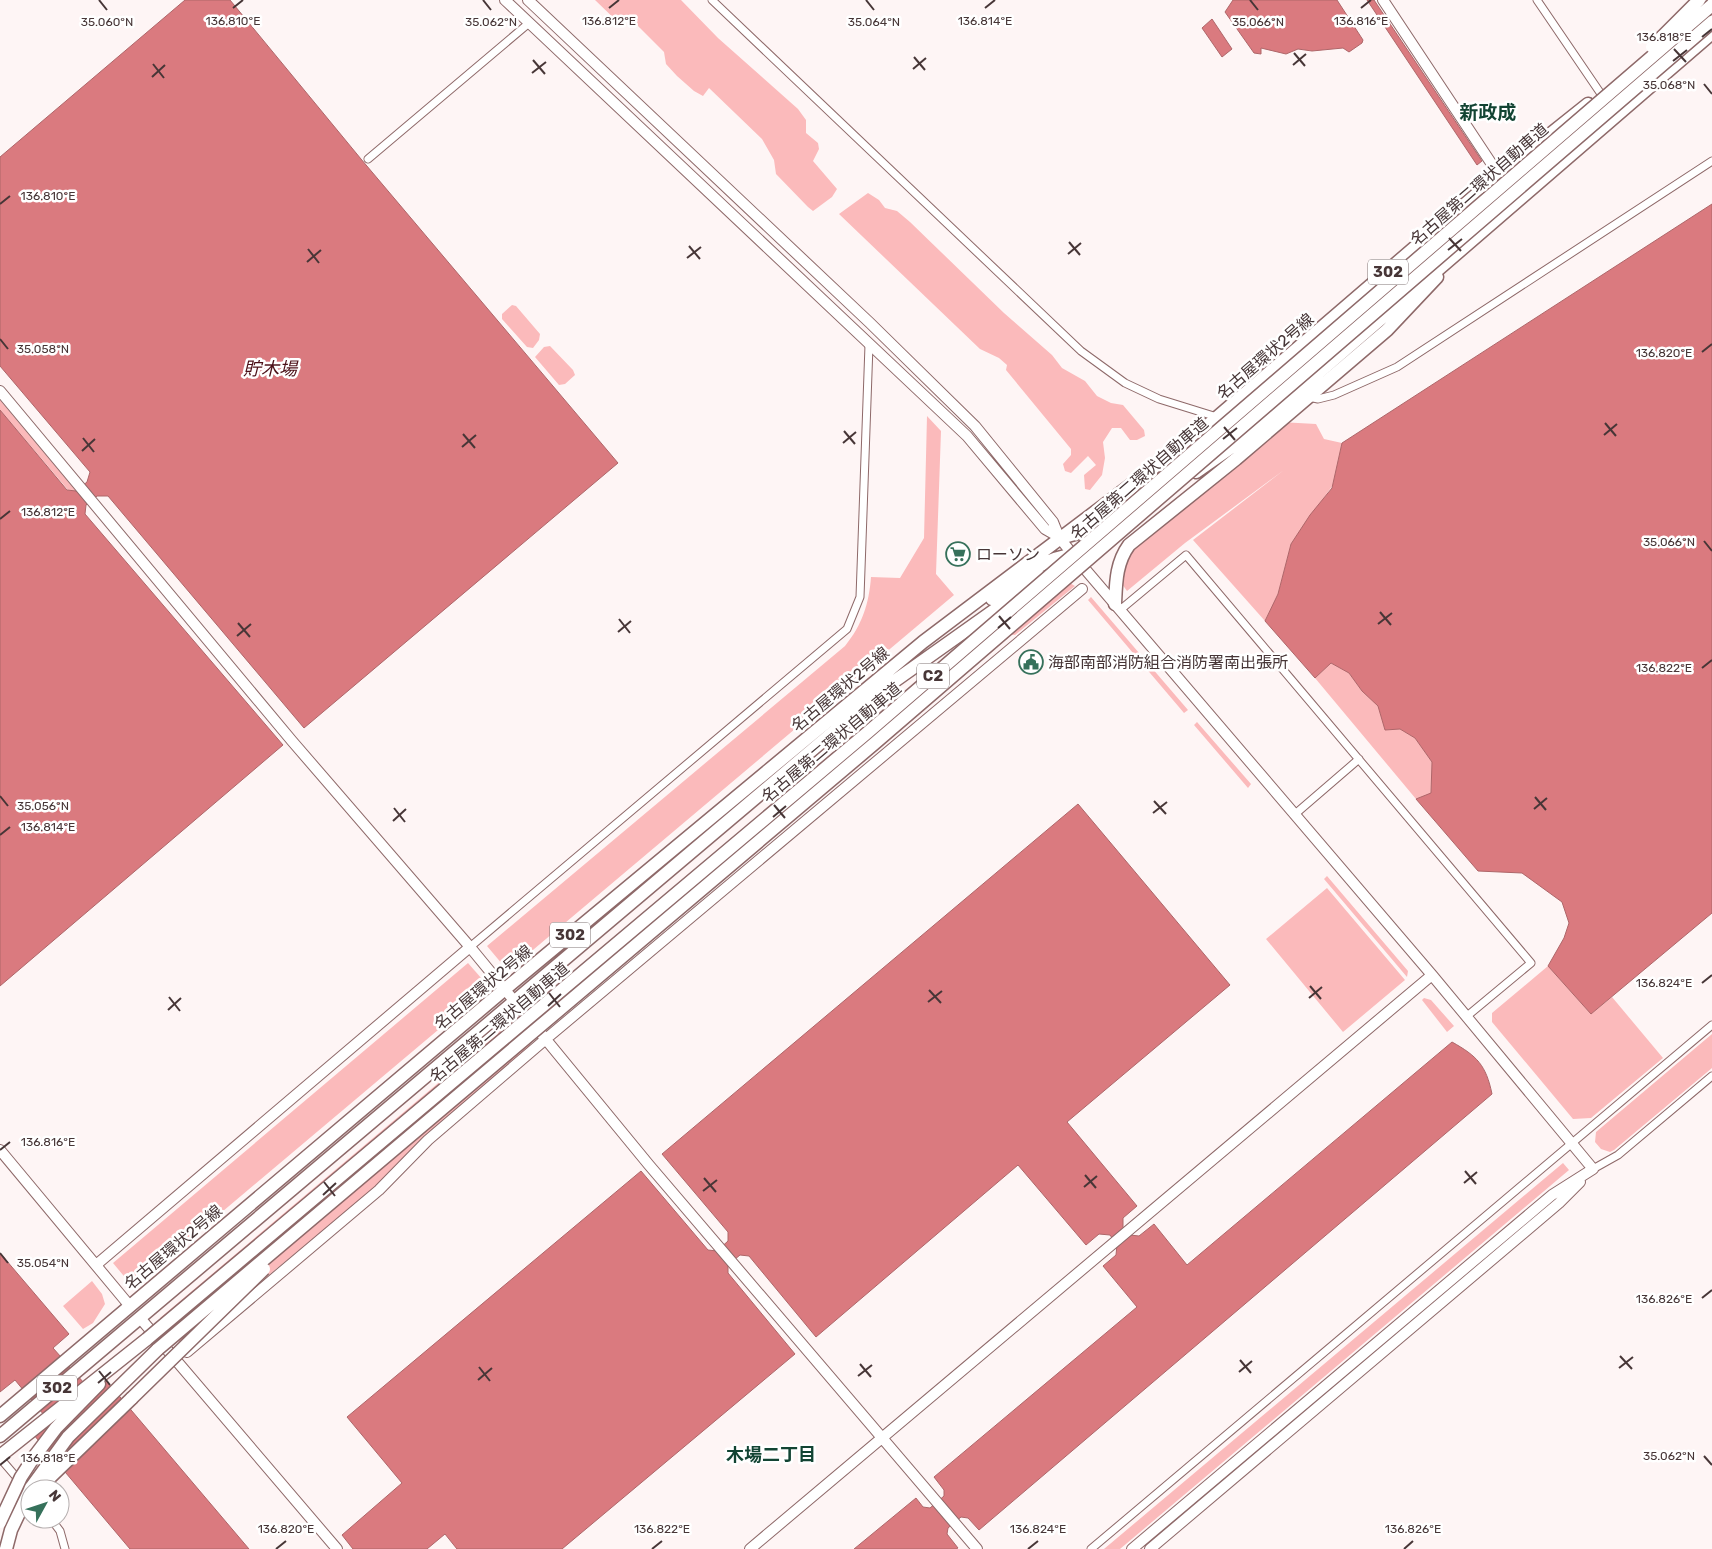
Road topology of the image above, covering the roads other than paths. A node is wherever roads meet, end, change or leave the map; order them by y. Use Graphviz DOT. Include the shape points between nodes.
graph roads {
  1 [pos="504,0"];
  2 [pos="528,0"];
  3 [pos="712,0"];
  4 [pos="1383,0"];
  5 [pos="1537,0"];
  6 [pos="1688,0"];
  7 [pos="1706,4"];
  8 [pos="1712,22"];
  9 [pos="529,23"];
  10 [pos="1712,33"];
  11 [pos="1601,94"];
  12 [pos="1569,145"];
  13 [pos="368,160"];
  14 [pos="1712,161"];
  15 [pos="1500,175"];
  16 [pos="1459,250"];
  17 [pos="1390,309"];
  18 [pos="869,345"];
  19 [pos="0,391"];
  20 [pos="1309,397"];
  21 [pos="1218,417"];
  22 [pos="1059,538"];
  23 [pos="1073,555"];
  24 [pos="1082,589"];
  25 [pos="1117,607"];
  26 [pos="952,619"];
  27 [pos="1360,759"];
  28 [pos="1294,815"];
  29 [pos="470,947"];
  30 [pos="1432,975"];
  31 [pos="505,989"];
  32 [pos="515,1001"];
  33 [pos="1466,1017"];
  34 [pos="1712,1025"];
  35 [pos="546,1038"];
  36 [pos="1712,1076"];
  37 [pos="1571,1144"];
  38 [pos="0,1150"];
  39 [pos="1593,1169"];
  40 [pos="314,1216"];
  41 [pos="96,1265"];
  42 [pos="129,1305"];
  43 [pos="140,1318"];
  44 [pos="147,1339"];
  45 [pos="177,1360"];
  46 [pos="3,1413"];
  47 [pos="0,1436"];
  48 [pos="882,1438"];
  49 [pos="0,1456"];
  50 [pos="37,1479"];
  51 [pos="48,1479"];
  52 [pos="20,1482"];
  53 [pos="20,1504"];
  54 [pos="20,1510"];
  55 [pos="0,1522"];
  56 [pos="58,1529"];
  57 [pos="335,1547"];
  58 [pos="6,1549"];
  59 [pos="66,1549"];
  60 [pos="750,1549"];
  61 [pos="977,1549"];
  62 [pos="1091,1549"];
  63 [pos="1132,1549"];
  64 [pos="1150,1549"];
  1 -- 9 [label="street"];
  2 -- 22 [label="street" via="975,426 1053,522"];
  3 -- 21 [label="street" via="1081,350 1125,383 1159,399"];
  4 -- 15 [label="street"];
  5 -- 11 [label="street"];
  6 -- 7 [label="street"];
  7 -- 11 [label="highway, 名古屋環状2号線 / 302"];
  7 -- 44 [label="highway, 名古屋第二環状自動車道 / C2, bridge" via="1560,136 875,727"];
  8 -- 12 [label="highway, 名古屋第二環状自動車道 / C2, bridge"];
  9 -- 13 [label="street"];
  9 -- 18 [label="street"];
  10 -- 12 [label="highway, bridge"];
  10 -- 16 [label="highway, 名古屋環状2号線 / 302"];
  11 -- 15 [label="highway, 名古屋環状2号線 / 302"];
  12 -- 40 [label="highway, 名古屋第二環状自動車道 / C2, bridge" via="875,743"];
  14 -- 20 [label="street" via="1396,367 1334,395 1318,399"];
  15 -- 21 [label="highway, 名古屋環状2号線 / 302"];
  16 -- 17 [label="highway, 名古屋環状2号線 / 302"];
  16 -- 20 [label="highway" via="1399,318"];
  17 -- 22 [label="highway" via="1326,345 1223,431 1104,518 1075,535"];
  17 -- 23 [label="highway, 名古屋環状2号線 / 302" via="1236,444"];
  18 -- 22 [label="street" via="967,436 1045,529"];
  18 -- 29 [label="street" via="860,597 847,629"];
  19 -- 29 [label="street"];
  20 -- 25 [label="highway" via="1129,545 1117,570"];
  21 -- 22 [label="highway, 名古屋環状2号線 / 302"];
  22 -- 23 [label="street"];
  22 -- 26 [label="highway, 名古屋環状2号線 / 302"];
  23 -- 25 [label="street"];
  23 -- 26 [label="highway" via="1059,556 983,605"];
  23 -- 32 [label="highway, 名古屋環状2号線 / 302" via="894,681"];
  24 -- 35 [label="street"];
  25 -- 27 [label="street" via="1186,555"];
  25 -- 28 [label="street"];
  26 -- 31 [label="highway, 名古屋環状2号線 / 302"];
  27 -- 28 [label="street"];
  27 -- 33 [label="street" via="1532,962"];
  28 -- 30 [label="street"];
  29 -- 31 [label="street"];
  29 -- 41 [label="street"];
  30 -- 33 [label="street"];
  30 -- 48 [label="street"];
  31 -- 32 [label="street"];
  31 -- 42 [label="highway, 名古屋環状2号線 / 302"];
  32 -- 35 [label="street"];
  32 -- 43 [label="highway, 名古屋環状2号線 / 302"];
  33 -- 37 [label="street"];
  34 -- 37 [label="street"];
  35 -- 45 [label="street" via="428,1140 378,1190"];
  35 -- 48 [label="street"];
  36 -- 39 [label="street" via="1618,1155"];
  37 -- 39 [label="street"];
  37 -- 62 [label="street"];
  38 -- 41 [label="street"];
  39 -- 63 [label="street" via="1552,1195"];
  39 -- 64 [label="street" via="1559,1203"];
  40 -- 50 [label="highway, bridge" via="133,1372 68,1437"];
  40 -- 51 [label="highway, bridge" via="231,1302"];
  41 -- 42 [label="street"];
  42 -- 46 [label="highway, 名古屋環状2号線 / 302"];
  43 -- 45 [label="street"];
  43 -- 47 [label="highway, 名古屋環状2号線 / 302"];
  44 -- 49 [label="highway"];
  44 -- 55 [label="highway, bridge" via="56,1428 21,1477"];
  45 -- 57 [label="street"];
  48 -- 60 [label="street"];
  48 -- 61 [label="street"];
  49 -- 52 [label="street"];
  53 -- 55 [label="highway, bridge"];
  54 -- 58 [label="highway, bridge"];
  56 -- 59 [label="street"];
}
